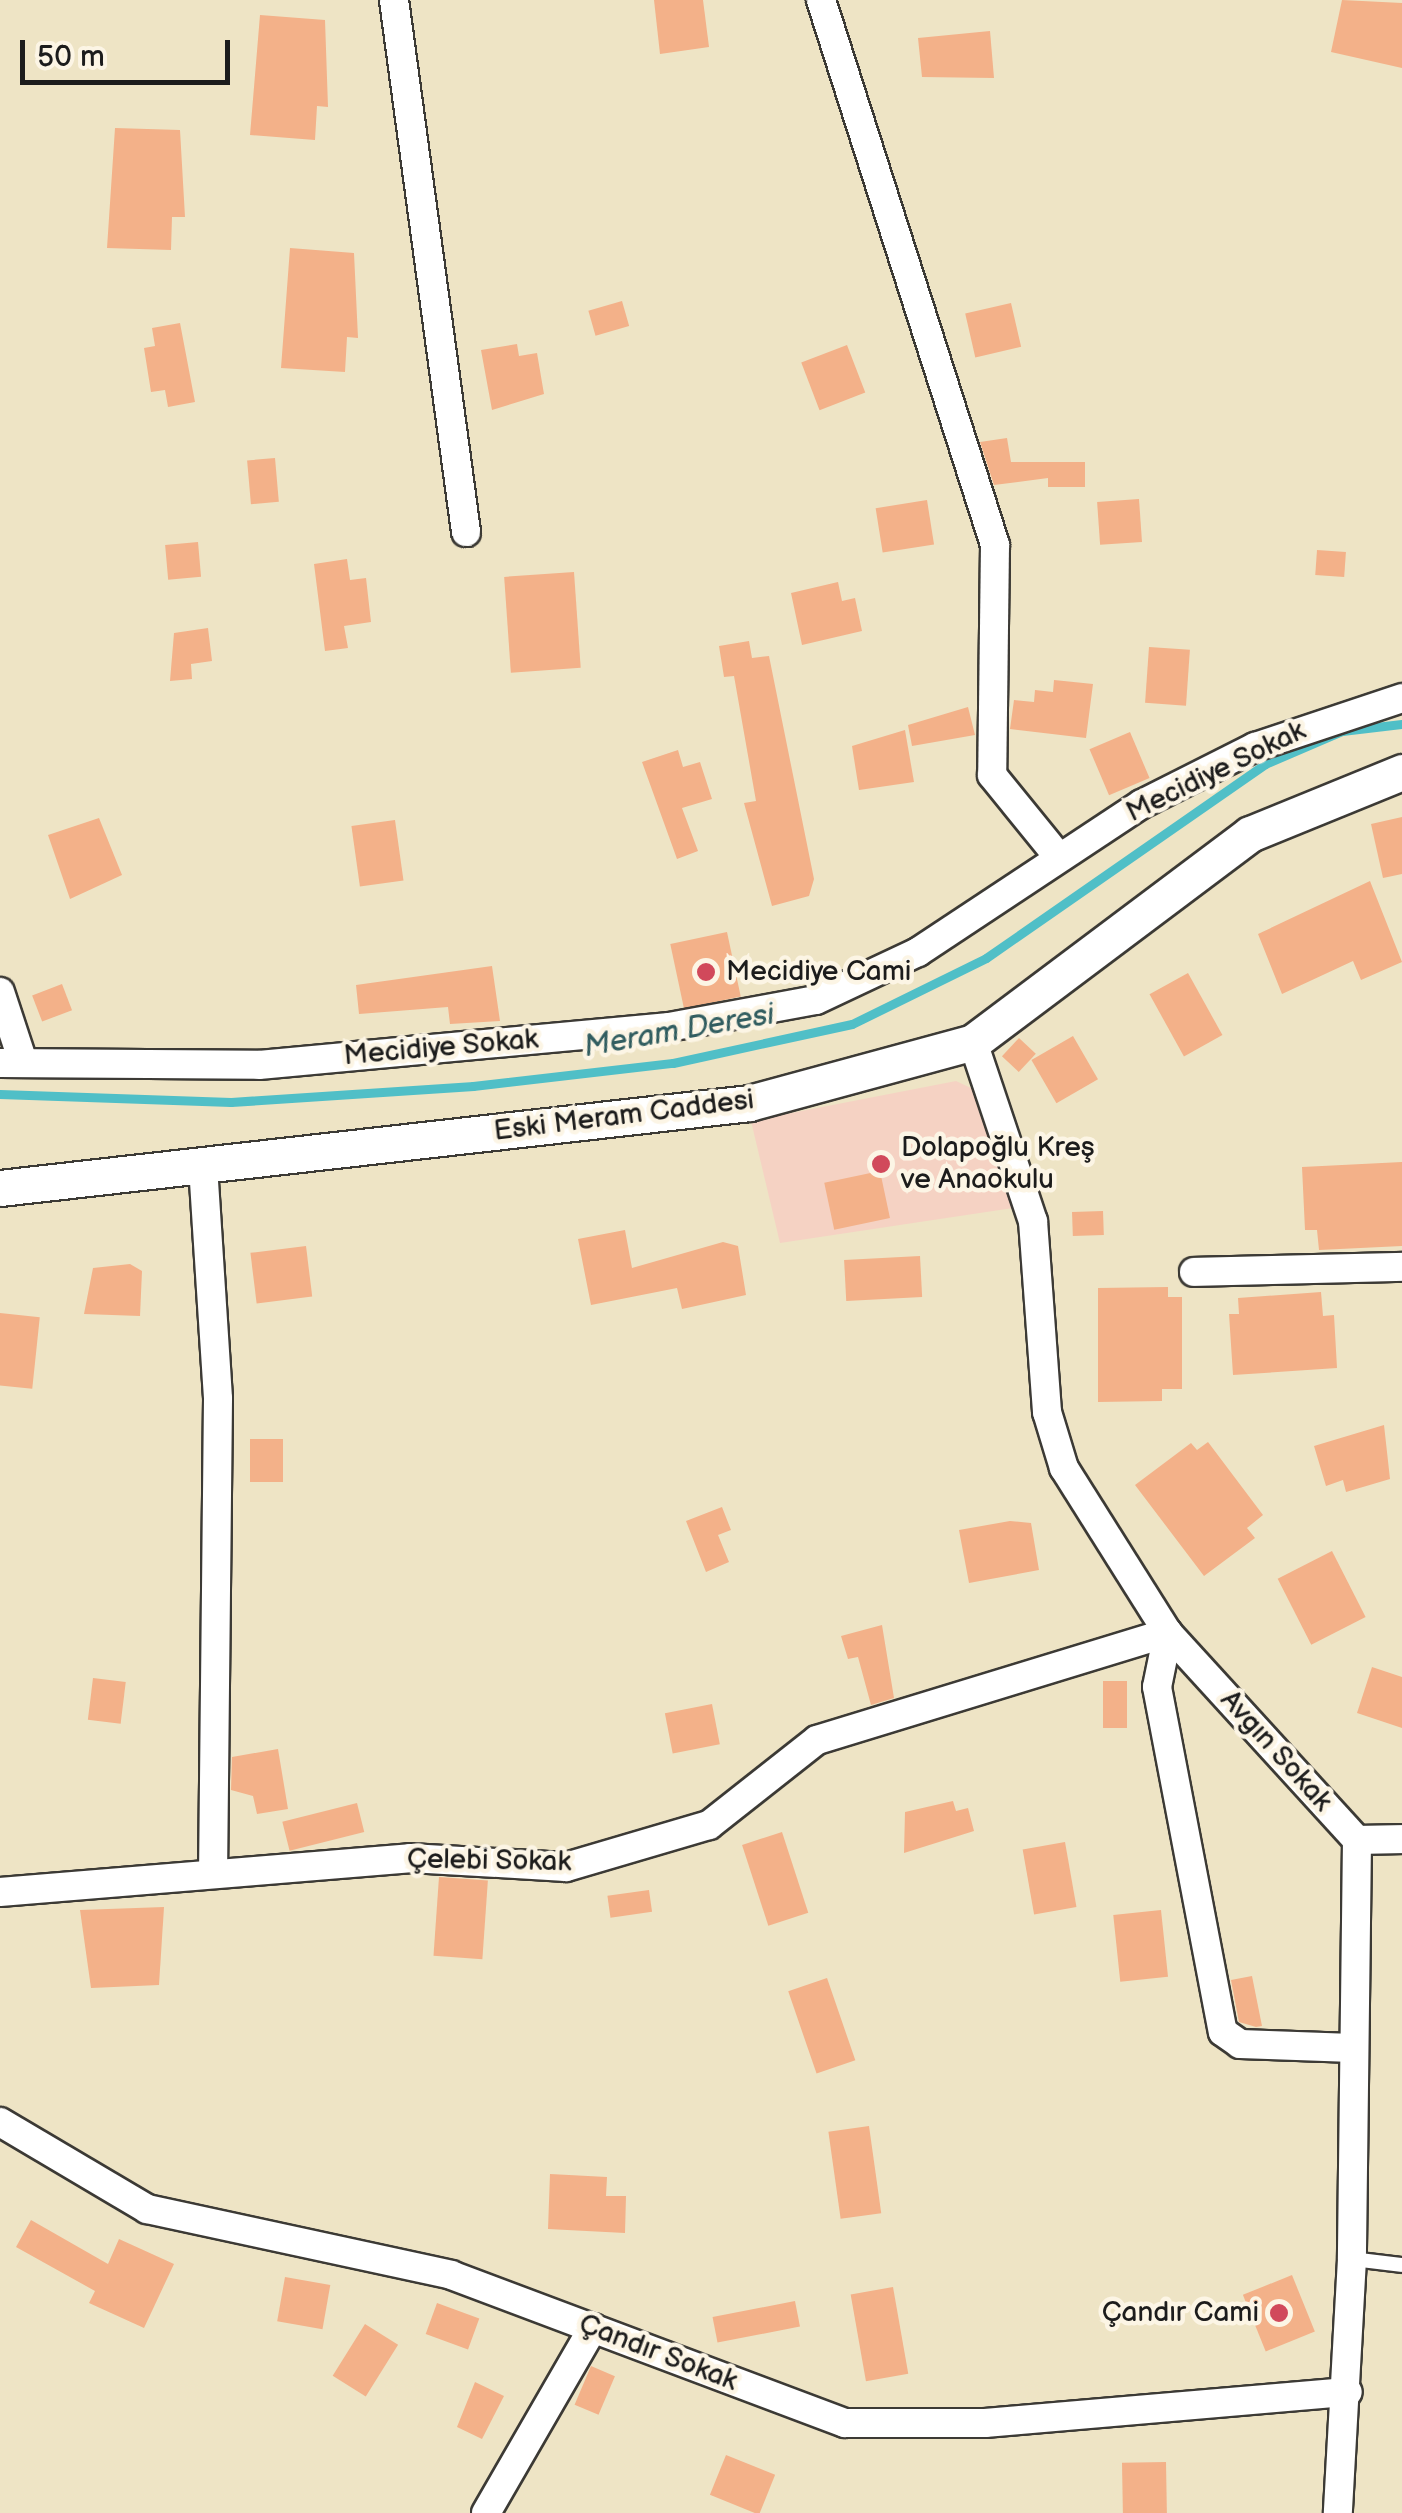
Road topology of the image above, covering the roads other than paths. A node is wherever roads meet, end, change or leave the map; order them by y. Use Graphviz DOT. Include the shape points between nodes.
graph roads {
  1 [pos="394,0"];
  2 [pos="820,0"];
  3 [pos="466,532"];
  4 [pos="1402,698"];
  5 [pos="1402,772"];
  6 [pos="1057,856"];
  7 [pos="0,992"];
  8 [pos="973,1042"];
  9 [pos="11,1062"];
  10 [pos="203,1166"];
  11 [pos="0,1188"];
  12 [pos="1402,1267"];
  13 [pos="1194,1272"];
  14 [pos="1168,1633"];
  15 [pos="1357,1840"];
  16 [pos="1402,1840"];
  17 [pos="213,1874"];
  18 [pos="0,1892"];
  19 [pos="1353,2048"];
  20 [pos="0,2122"];
  21 [pos="1352,2259"];
  22 [pos="1402,2265"];
  23 [pos="593,2328"];
  24 [pos="1348,2392"];
  25 [pos="1341,2512"];
  26 [pos="486,2513"];
  1 -- 3 [label="street"];
  2 -- 6 [label="street" via="995,545 992,775"];
  4 -- 6 [label="street, Mecidiye Sokak" via="1255,746"];
  5 -- 8 [label="street, Eski Meram Caddesi" via="1250,834"];
  6 -- 9 [label="street, Mecidiye Sokak" via="918,952 816,1000 669,1026 259,1066"];
  7 -- 9 [label="street"];
  8 -- 10 [label="street, Eski Meram Caddesi" via="749,1104"];
  8 -- 14 [label="street, Avgın Sokak" via="1032,1221 1047,1412 1064,1468"];
  10 -- 11 [label="street, Eski Meram Caddesi"];
  10 -- 17 [label="street" via="218,1399"];
  12 -- 13 [label="street"];
  14 -- 15 [label="street, Avgın Sokak"];
  14 -- 17 [label="street, Çelebi Sokak" via="816,1740 709,1825 566,1867 410,1858"];
  14 -- 19 [label="street" via="1157,1687 1223,2032 1240,2044"];
  15 -- 16 [label="street"];
  15 -- 19 [label="street"];
  17 -- 18 [label="street, Çelebi Sokak"];
  19 -- 21 [label="street"];
  20 -- 23 [label="street, Çandır Sokak" via="147,2209 451,2275"];
  21 -- 22 [label="lane"];
  21 -- 24 [label="street"];
  23 -- 24 [label="street, Çandır Sokak" via="845,2424 985,2424"];
  23 -- 26 [label="street"];
  24 -- 25 [label="street"];
}
